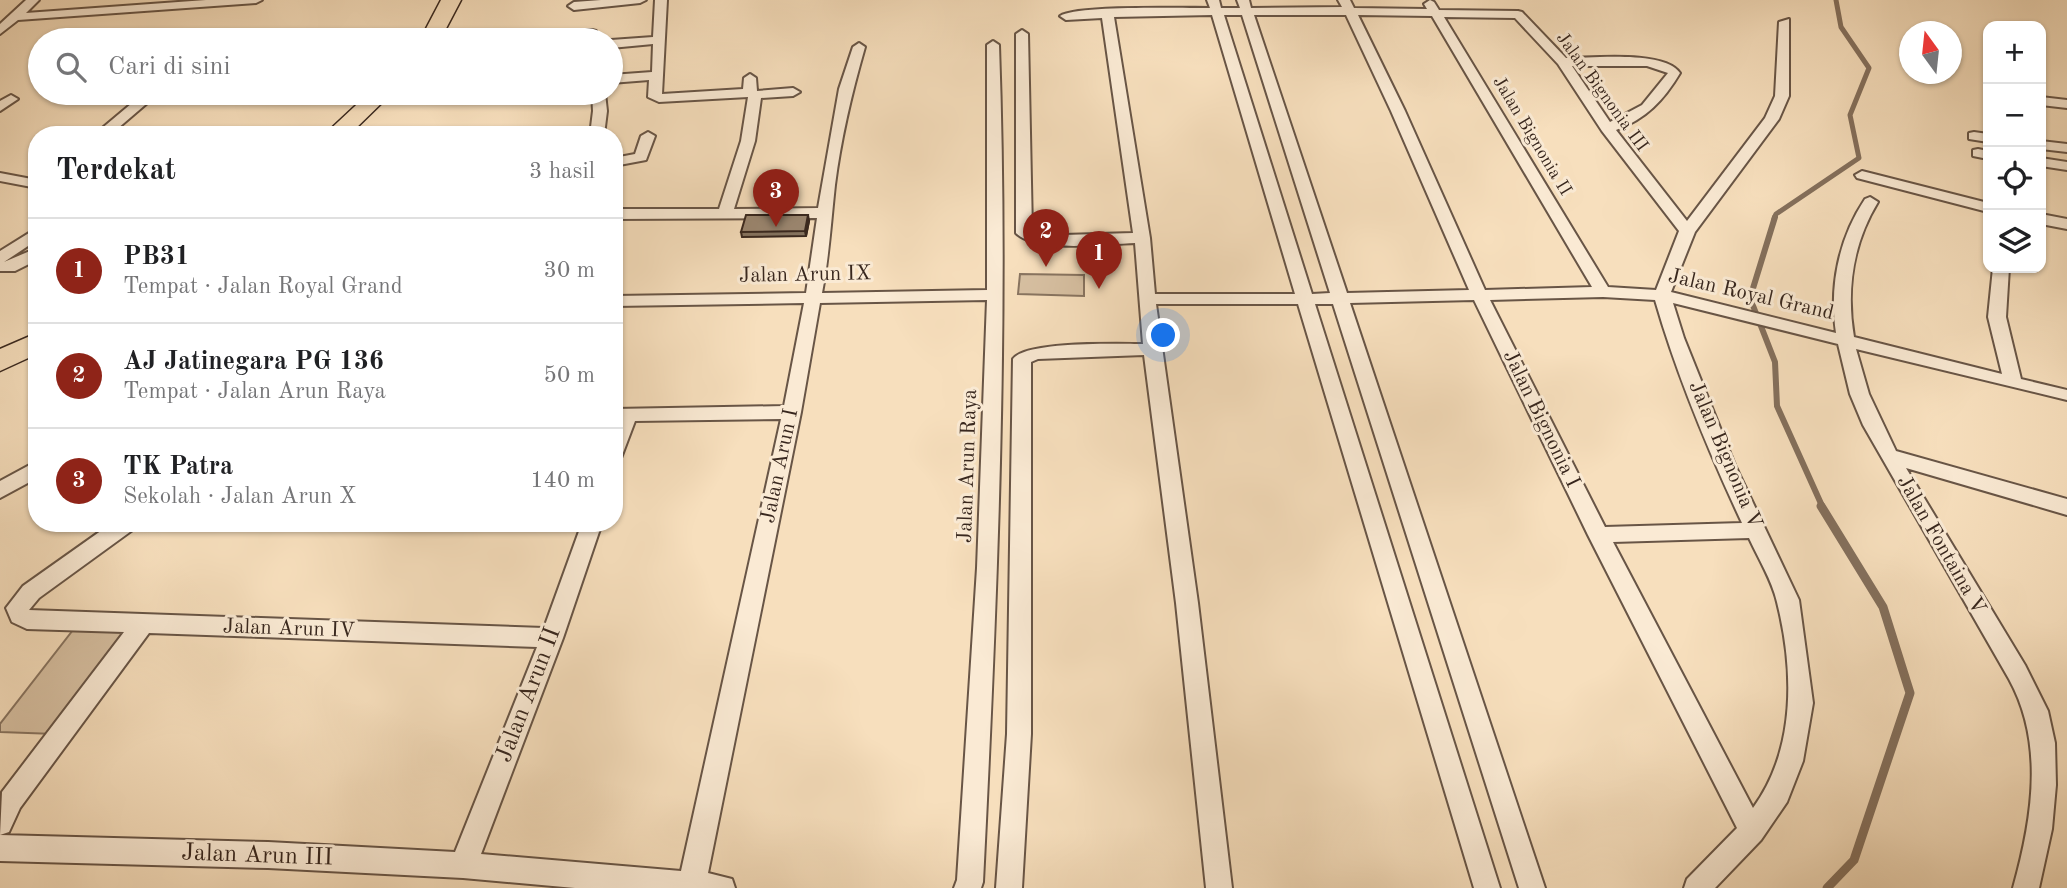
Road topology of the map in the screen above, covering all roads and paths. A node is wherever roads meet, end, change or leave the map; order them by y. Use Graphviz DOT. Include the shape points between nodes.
graph roads {
  1 [pos="33,0"];
  2 [pos="256,0"];
  3 [pos="451,0"];
  4 [pos="640,0"];
  5 [pos="661,0"];
  6 [pos="1347,5"];
  7 [pos="1214,6"];
  8 [pos="1246,6"];
  9 [pos="1431,6"];
  10 [pos="1107,13"];
  11 [pos="566,16"];
  12 [pos="1066,16"];
  13 [pos="15,17"];
  14 [pos="1785,22"];
  15 [pos="436,28"];
  16 [pos="545,28"];
  17 [pos="0,30"];
  18 [pos="1022,34"];
  19 [pos="659,40"];
  20 [pos="623,43"];
  21 [pos="993,45"];
  22 [pos="859,47"];
  23 [pos="1563,62"];
  24 [pos="623,78"];
  25 [pos="656,79"];
  26 [pos="752,89"];
  27 [pos="793,92"];
  28 [pos="2046,101"];
  29 [pos="2067,104"];
  30 [pos="137,105"];
  31 [pos="368,105"];
  32 [pos="599,105"];
  33 [pos="112,126"];
  34 [pos="345,126"];
  35 [pos="598,126"];
  36 [pos="1607,128"];
  37 [pos="648,136"];
  38 [pos="2046,146"];
  39 [pos="2067,148"];
  40 [pos="623,160"];
  41 [pos="2046,163"];
  42 [pos="2067,166"];
  43 [pos="1862,175"];
  44 [pos="0,177"];
  45 [pos="28,181"];
  46 [pos="1870,202"];
  47 [pos="1983,207"];
  48 [pos="825,213"];
  49 [pos="623,214"];
  50 [pos="724,214"];
  51 [pos="2046,220"];
  52 [pos="2067,224"];
  53 [pos="1687,231"];
  54 [pos="1142,238"];
  55 [pos="28,239"];
  56 [pos="0,258"];
  57 [pos="28,259"];
  58 [pos="0,266"];
  59 [pos="2001,273"];
  60 [pos="1602,292"];
  61 [pos="997,295"];
  62 [pos="1480,295"];
  63 [pos="1662,295"];
  64 [pos="813,298"];
  65 [pos="1339,298"];
  66 [pos="1148,299"];
  67 [pos="1306,299"];
  68 [pos="623,301"];
  69 [pos="1843,340"];
  70 [pos="28,347"];
  71 [pos="1152,349"];
  72 [pos="0,361"];
  73 [pos="2013,381"];
  74 [pos="2063,395"];
  75 [pos="792,412"];
  76 [pos="623,415"];
  77 [pos="1890,456"];
  78 [pos="28,474"];
  79 [pos="0,491"];
  80 [pos="2067,507"];
  81 [pos="1756,530"];
  82 [pos="114,532"];
  83 [pos="589,532"];
  84 [pos="1598,535"];
  85 [pos="144,624"];
  86 [pos="552,638"];
  87 [pos="0,822"];
  88 [pos="1752,831"];
  89 [pos="0,848"];
  90 [pos="463,865"];
  91 [pos="692,884"];
  92 [pos="722,888"];
  93 [pos="967,888"];
  94 [pos="1009,888"];
  95 [pos="1219,888"];
  96 [pos="1488,888"];
  97 [pos="1532,888"];
  98 [pos="1697,888"];
  99 [pos="2026,888"];
  1 -- 13 [label="street"];
  2 -- 13 [label="street"];
  3 -- 15 [label="main road"];
  4 -- 11 [label="street"];
  5 -- 19 [label="street"];
  6 -- 8 [label="street, Jalan Bignonia III"];
  6 -- 9 [label="street, Jalan Bignonia III"];
  6 -- 62 [label="street, Jalan Bignonia I" via="1406,124"];
  7 -- 8 [label="street, Jalan Bignonia III"];
  7 -- 10 [label="street, Jalan Bignonia III"];
  7 -- 67 [label="street"];
  8 -- 65 [label="street"];
  9 -- 23 [label="street, Jalan Bignonia III" via="1518,15"];
  9 -- 60 [label="street, Jalan Bignonia II"];
  10 -- 12 [label="street, Jalan Bignonia III"];
  10 -- 54 [label="street"];
  11 -- 16 [label="street"];
  13 -- 17 [label="street"];
  14 -- 53 [label="street" via="1782,96 1772,119"];
  18 -- 54 [label="street" via="1024,233 1047,239"];
  19 -- 20 [label="street"];
  19 -- 24 [label="street" via="658,75"];
  21 -- 61 [label="street, Jalan Arun Raya"];
  22 -- 48 [label="street, Jalan Arun I" via="846,89"];
  23 -- 36 [label="street, Jalan Bignonia III"];
  23 -- 36 [label="street" via="1648,62 1672,70 1650,108"];
  25 -- 26 [label="street" via="655,97 659,98"];
  26 -- 27 [label="street"];
  26 -- 50 [label="street" via="748,141"];
  28 -- 29 [label="street"];
  30 -- 33 [label="street"];
  31 -- 34 [label="main road"];
  32 -- 35 [label="street"];
  36 -- 53 [label="street, Jalan Bignonia III"];
  37 -- 40 [label="street" via="641,157"];
  38 -- 39 [label="street"];
  41 -- 42 [label="street"];
  43 -- 47 [label="street"];
  44 -- 45 [label="street"];
  46 -- 69 [label="street, Jalan Fontaina V" via="1851,234 1843,279"];
  48 -- 50 [label="street"];
  48 -- 64 [label="street, Jalan Arun I"];
  49 -- 50 [label="street"];
  51 -- 52 [label="street"];
  53 -- 63 [label="street"];
  54 -- 66 [label="street"];
  55 -- 56 [label="street"];
  57 -- 58 [label="street" via="9,268"];
  59 -- 73 [label="street" via="1997,317"];
  60 -- 62 [label="street, Jalan Royal Grand"];
  60 -- 63 [label="street, Jalan Royal Grand"];
  61 -- 64 [label="street, Jalan Arun IX"];
  61 -- 93 [label="street, Jalan Arun Raya" via="990,521"];
  62 -- 65 [label="street, Jalan Royal Grand"];
  62 -- 84 [label="street, Jalan Bignonia I"];
  63 -- 69 [label="street, Jalan Royal Grand"];
  63 -- 81 [label="street, Jalan Bignonia V" via="1725,465"];
  64 -- 68 [label="street, Jalan Arun IX"];
  64 -- 75 [label="street, Jalan Arun I"];
  65 -- 67 [label="street, Jalan Royal Grand"];
  65 -- 97 [label="street"];
  66 -- 67 [label="street, Jalan Royal Grand"];
  66 -- 71 [label="street"];
  67 -- 96 [label="street"];
  69 -- 73 [label="street, Jalan Royal Grand"];
  69 -- 77 [label="street, Jalan Fontaina V" via="1862,402"];
  70 -- 72 [label="main road"];
  71 -- 94 [label="street" via="1035,353 1022,359 1019,734"];
  71 -- 95 [label="street"];
  73 -- 74 [label="street, Jalan Royal Grand"];
  75 -- 76 [label="street"];
  75 -- 91 [label="street, Jalan Arun I"];
  77 -- 80 [label="street"];
  77 -- 99 [label="street, Jalan Fontaina V" via="2016,670 2040,722 2039,832"];
  78 -- 79 [label="street"];
  81 -- 84 [label="street"];
  81 -- 88 [label="street, Jalan Bignonia V" via="1788,600 1801,703 1791,761 1778,794"];
  82 -- 85 [label="street, Jalan Arun IV" via="31,592 17,608 27,620"];
  83 -- 86 [label="street, Jalan Arun II"];
  84 -- 88 [label="street, Jalan Bignonia I"];
  85 -- 86 [label="street, Jalan Arun IV"];
  85 -- 87 [label="street" via="11,800"];
  86 -- 90 [label="street, Jalan Arun II"];
  88 -- 98 [label="street, Jalan Bignonia V"];
  89 -- 90 [label="street, Jalan Arun III"];
  90 -- 91 [label="street, Jalan Arun III"];
  91 -- 92 [label="street, Jalan Arun III"];
}
